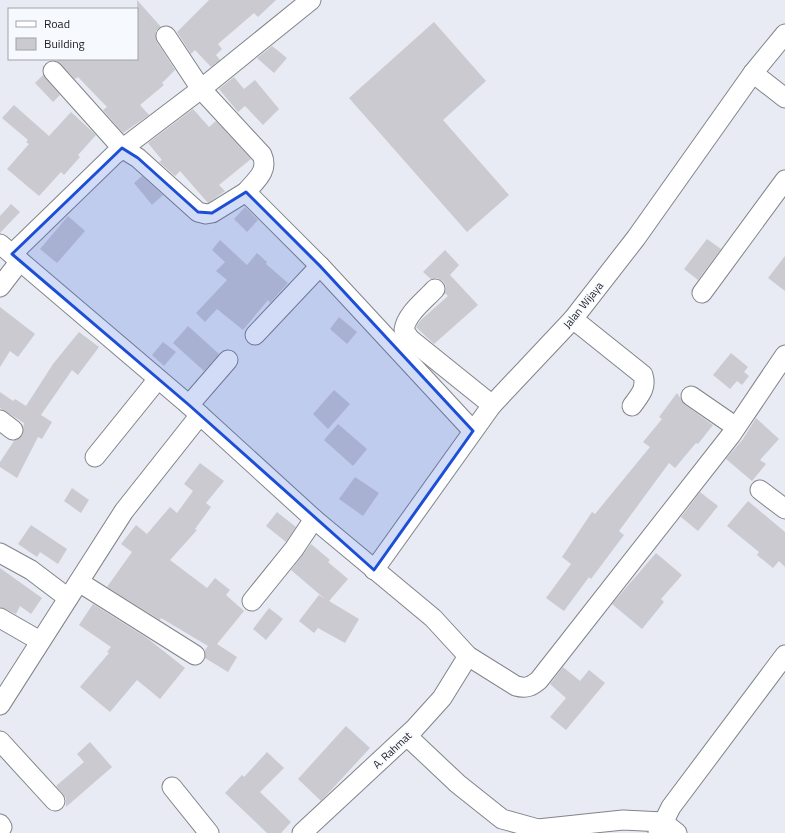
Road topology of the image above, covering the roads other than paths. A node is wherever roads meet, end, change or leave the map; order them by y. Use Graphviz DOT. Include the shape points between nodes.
graph roads {
  1 [pos="311,0"];
  2 [pos="785,34"];
  3 [pos="166,36"];
  4 [pos="53,71"];
  5 [pos="753,73"];
  6 [pos="201,89"];
  7 [pos="785,98"];
  8 [pos="122,148"];
  9 [pos="785,180"];
  10 [pos="246,192"];
  11 [pos="10,253"];
  12 [pos="320,266"];
  13 [pos="0,287"];
  14 [pos="435,289"];
  15 [pos="702,293"];
  16 [pos="573,319"];
  17 [pos="255,335"];
  18 [pos="785,355"];
  19 [pos="228,360"];
  20 [pos="158,379"];
  21 [pos="691,396"];
  22 [pos="492,405"];
  23 [pos="632,406"];
  24 [pos="194,410"];
  25 [pos="736,427"];
  26 [pos="473,431"];
  27 [pos="95,456"];
  28 [pos="760,490"];
  29 [pos="785,509"];
  30 [pos="314,519"];
  31 [pos="0,553"];
  32 [pos="374,570"];
  33 [pos="78,582"];
  34 [pos="68,598"];
  35 [pos="252,601"];
  36 [pos="0,618"];
  37 [pos="40,641"];
  38 [pos="195,655"];
  39 [pos="468,656"];
  40 [pos="783,663"];
  41 [pos="2,697"];
  42 [pos="407,736"];
  43 [pos="0,741"];
  44 [pos="172,787"];
  45 [pos="55,801"];
  46 [pos="666,829"];
  47 [pos="209,833"];
  48 [pos="302,833"];
  1 -- 6 [label="street"];
  2 -- 5 [label="street, Jalan Wijaya"];
  3 -- 6 [label="street"];
  4 -- 8 [label="street"];
  5 -- 7 [label="street"];
  5 -- 16 [label="street, Jalan Wijaya" via="636,238"];
  6 -- 8 [label="street"];
  6 -- 10 [label="street" via="265,161 265,170"];
  8 -- 10 [label="street" via="138,158 198,212 212,213"];
  8 -- 11 [label="street"];
  9 -- 15 [label="street"];
  10 -- 12 [label="street"];
  11 -- 13 [label="street"];
  11 -- 20 [label="street"];
  12 -- 17 [label="street"];
  12 -- 26 [label="street"];
  14 -- 22 [label="street" via="411,315 404,330 410,339"];
  16 -- 22 [label="street, Jalan Wijaya"];
  16 -- 23 [label="street" via="643,375 644,390"];
  18 -- 25 [label="street"];
  19 -- 24 [label="street"];
  20 -- 24 [label="street"];
  20 -- 27 [label="street"];
  21 -- 25 [label="street"];
  22 -- 26 [label="street, Jalan Wijaya"];
  24 -- 30 [label="street"];
  24 -- 33 [label="street"];
  25 -- 39 [label="street" via="531,687 516,686"];
  26 -- 32 [label="street, Jalan Wijaya"];
  28 -- 29 [label="street"];
  30 -- 32 [label="street"];
  30 -- 35 [label="street" via="294,549"];
  31 -- 34 [label="street" via="31,570"];
  32 -- 39 [label="street" via="433,618"];
  33 -- 34 [label="street"];
  33 -- 38 [label="street"];
  34 -- 37 [label="street"];
  36 -- 37 [label="street"];
  37 -- 41 [label="street"];
  39 -- 42 [label="street, A. Rahmat" via="442,698"];
  40 -- 46 [label="street" via="675,801"];
  42 -- 46 [label="street" via="458,784 502,819 538,829 622,820"];
  42 -- 48 [label="street, A. Rahmat"];
  43 -- 45 [label="street"];
  44 -- 47 [label="street"];
}
